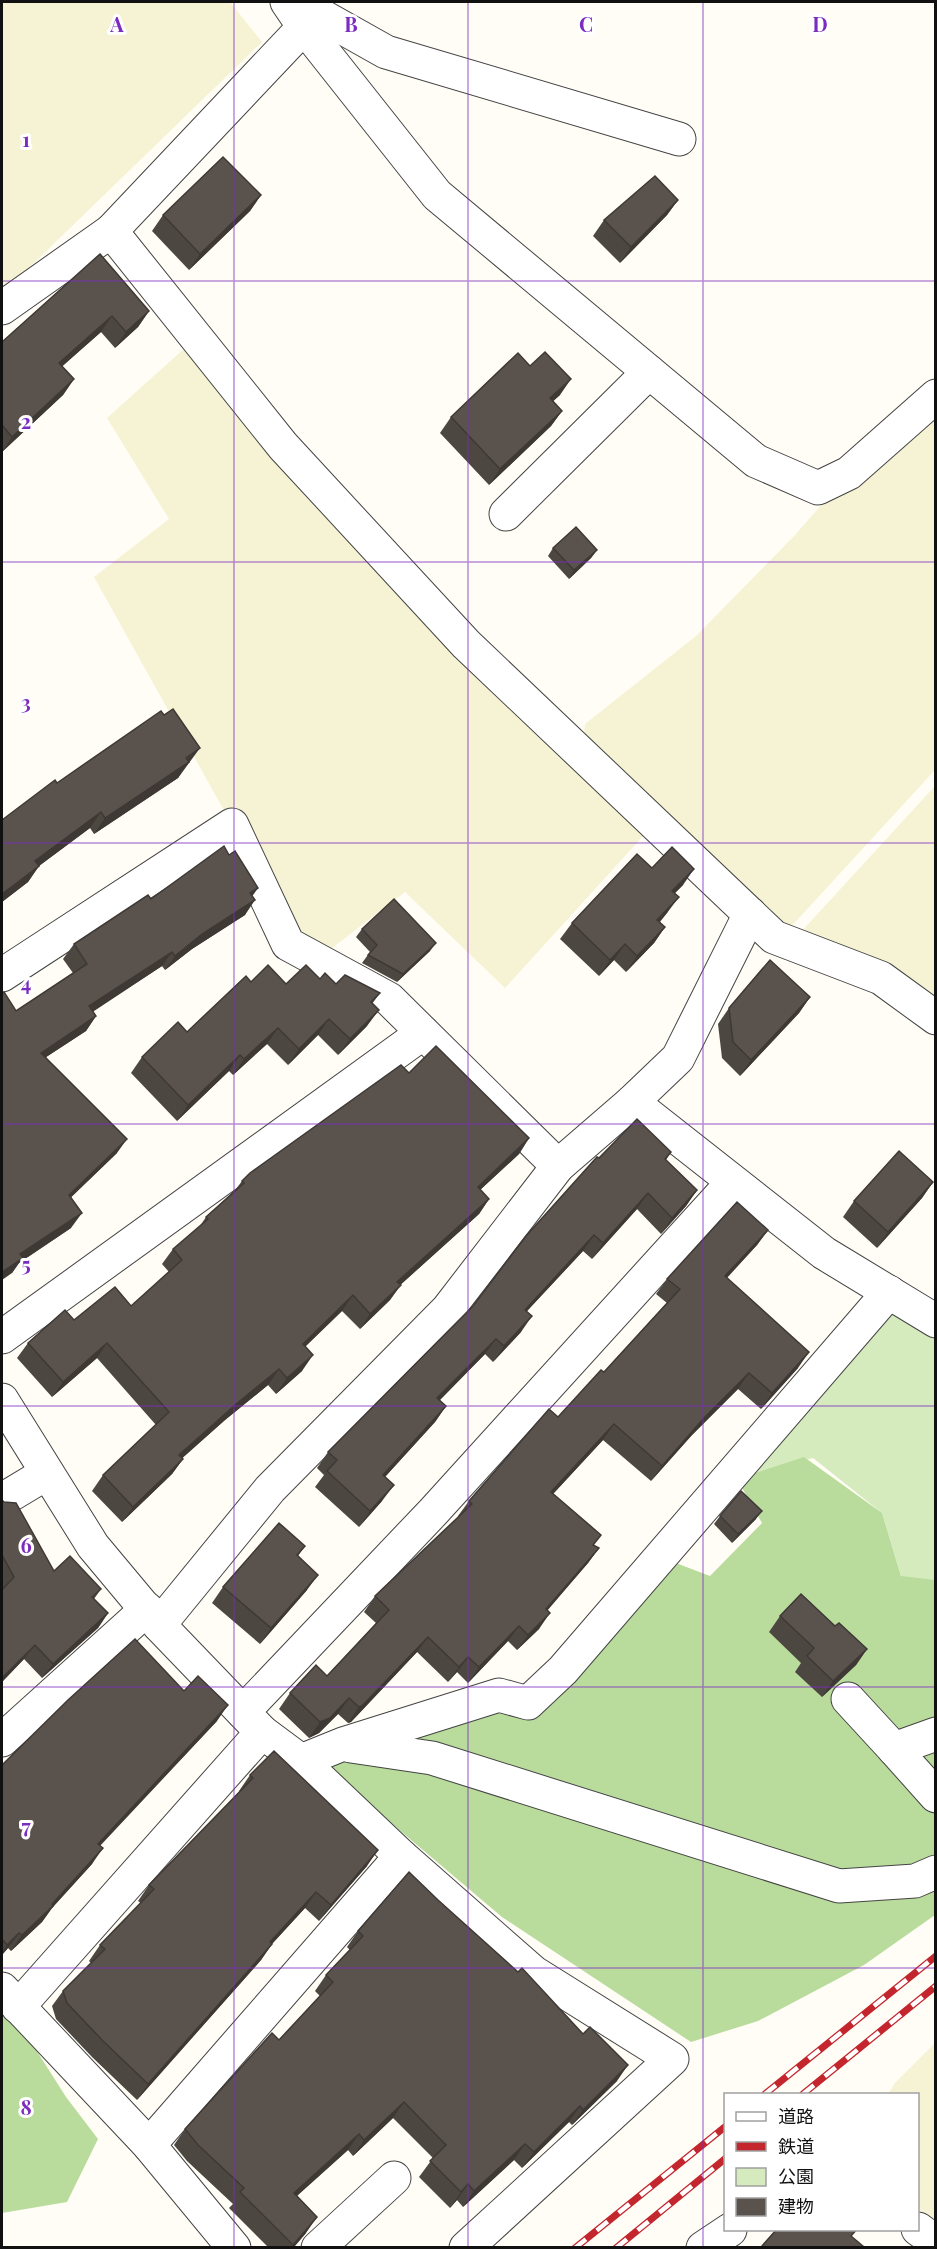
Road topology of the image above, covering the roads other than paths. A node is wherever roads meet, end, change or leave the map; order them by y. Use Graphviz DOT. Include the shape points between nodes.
graph roads {
  1 [pos="296,10"];
  2 [pos="679,140"];
  3 [pos="111,231"];
  4 [pos="2,308"];
  5 [pos="649,372"];
  6 [pos="936,396"];
  7 [pos="506,514"];
  8 [pos="750,914"];
  9 [pos="2,975"];
  10 [pos="936,1018"];
  11 [pos="423,1033"];
  12 [pos="632,1102"];
  13 [pos="558,1166"];
  14 [pos="732,1182"];
  15 [pos="889,1292"];
  16 [pos="936,1321"];
  17 [pos="2,1337"];
  18 [pos="2,1400"];
  19 [pos="47,1473"];
  20 [pos="2,1500"];
  21 [pos="153,1617"];
  22 [pos="848,1699"];
  23 [pos="253,1722"];
  24 [pos="936,1734"];
  25 [pos="2,1740"];
  26 [pos="343,1744"];
  27 [pos="894,1749"];
  28 [pos="301,1761"];
  29 [pos="936,1796"];
  30 [pos="401,1856"];
  31 [pos="936,1872"];
  32 [pos="10,1998"];
  33 [pos="149,2145"];
  34 [pos="394,2178"];
  35 [pos="919,2230"];
  36 [pos="727,2231"];
  37 [pos="936,2242"];
  38 [pos="234,2247"];
  39 [pos="318,2247"];
  40 [pos="466,2247"];
  41 [pos="703,2247"];
  1 -- 2 [label="street" via="386,52"];
  1 -- 3 [label="street"];
  1 -- 5 [label="street" via="437,195"];
  3 -- 4 [label="street"];
  3 -- 8 [label="street" via="283,446 466,644"];
  5 -- 6 [label="street" via="756,461 818,488 849,473"];
  5 -- 7 [label="street"];
  8 -- 10 [label="street" via="774,937 881,978"];
  8 -- 12 [label="street" via="678,1058"];
  9 -- 11 [label="street" via="232,825 288,944 389,999"];
  11 -- 13 [label="street"];
  11 -- 17 [label="street"];
  12 -- 13 [label="street"];
  12 -- 14 [label="street"];
  13 -- 21 [label="street" via="448,1309 270,1489"];
  14 -- 15 [label="street" via="824,1252"];
  14 -- 23 [label="street" via="434,1511"];
  15 -- 16 [label="street"];
  15 -- 26 [label="street" via="563,1670 528,1703 500,1695"];
  18 -- 19 [label="street"];
  19 -- 20 [label="street"];
  19 -- 21 [label="street" via="93,1546"];
  21 -- 23 [label="street"];
  21 -- 25 [label="street"];
  22 -- 27 [label="street"];
  23 -- 28 [label="street"];
  23 -- 32 [label="street"];
  24 -- 27 [label="street"];
  26 -- 28 [label="street"];
  26 -- 31 [label="street" via="432,1758 839,1886 915,1881"];
  27 -- 29 [label="street"];
  28 -- 30 [label="street"];
  30 -- 33 [label="street"];
  30 -- 40 [label="street" via="533,1972 672,2059"];
  32 -- 33 [label="street"];
  33 -- 38 [label="street"];
  34 -- 39 [label="street"];
  35 -- 37 [label="street"];
  36 -- 41 [label="street"];
}
